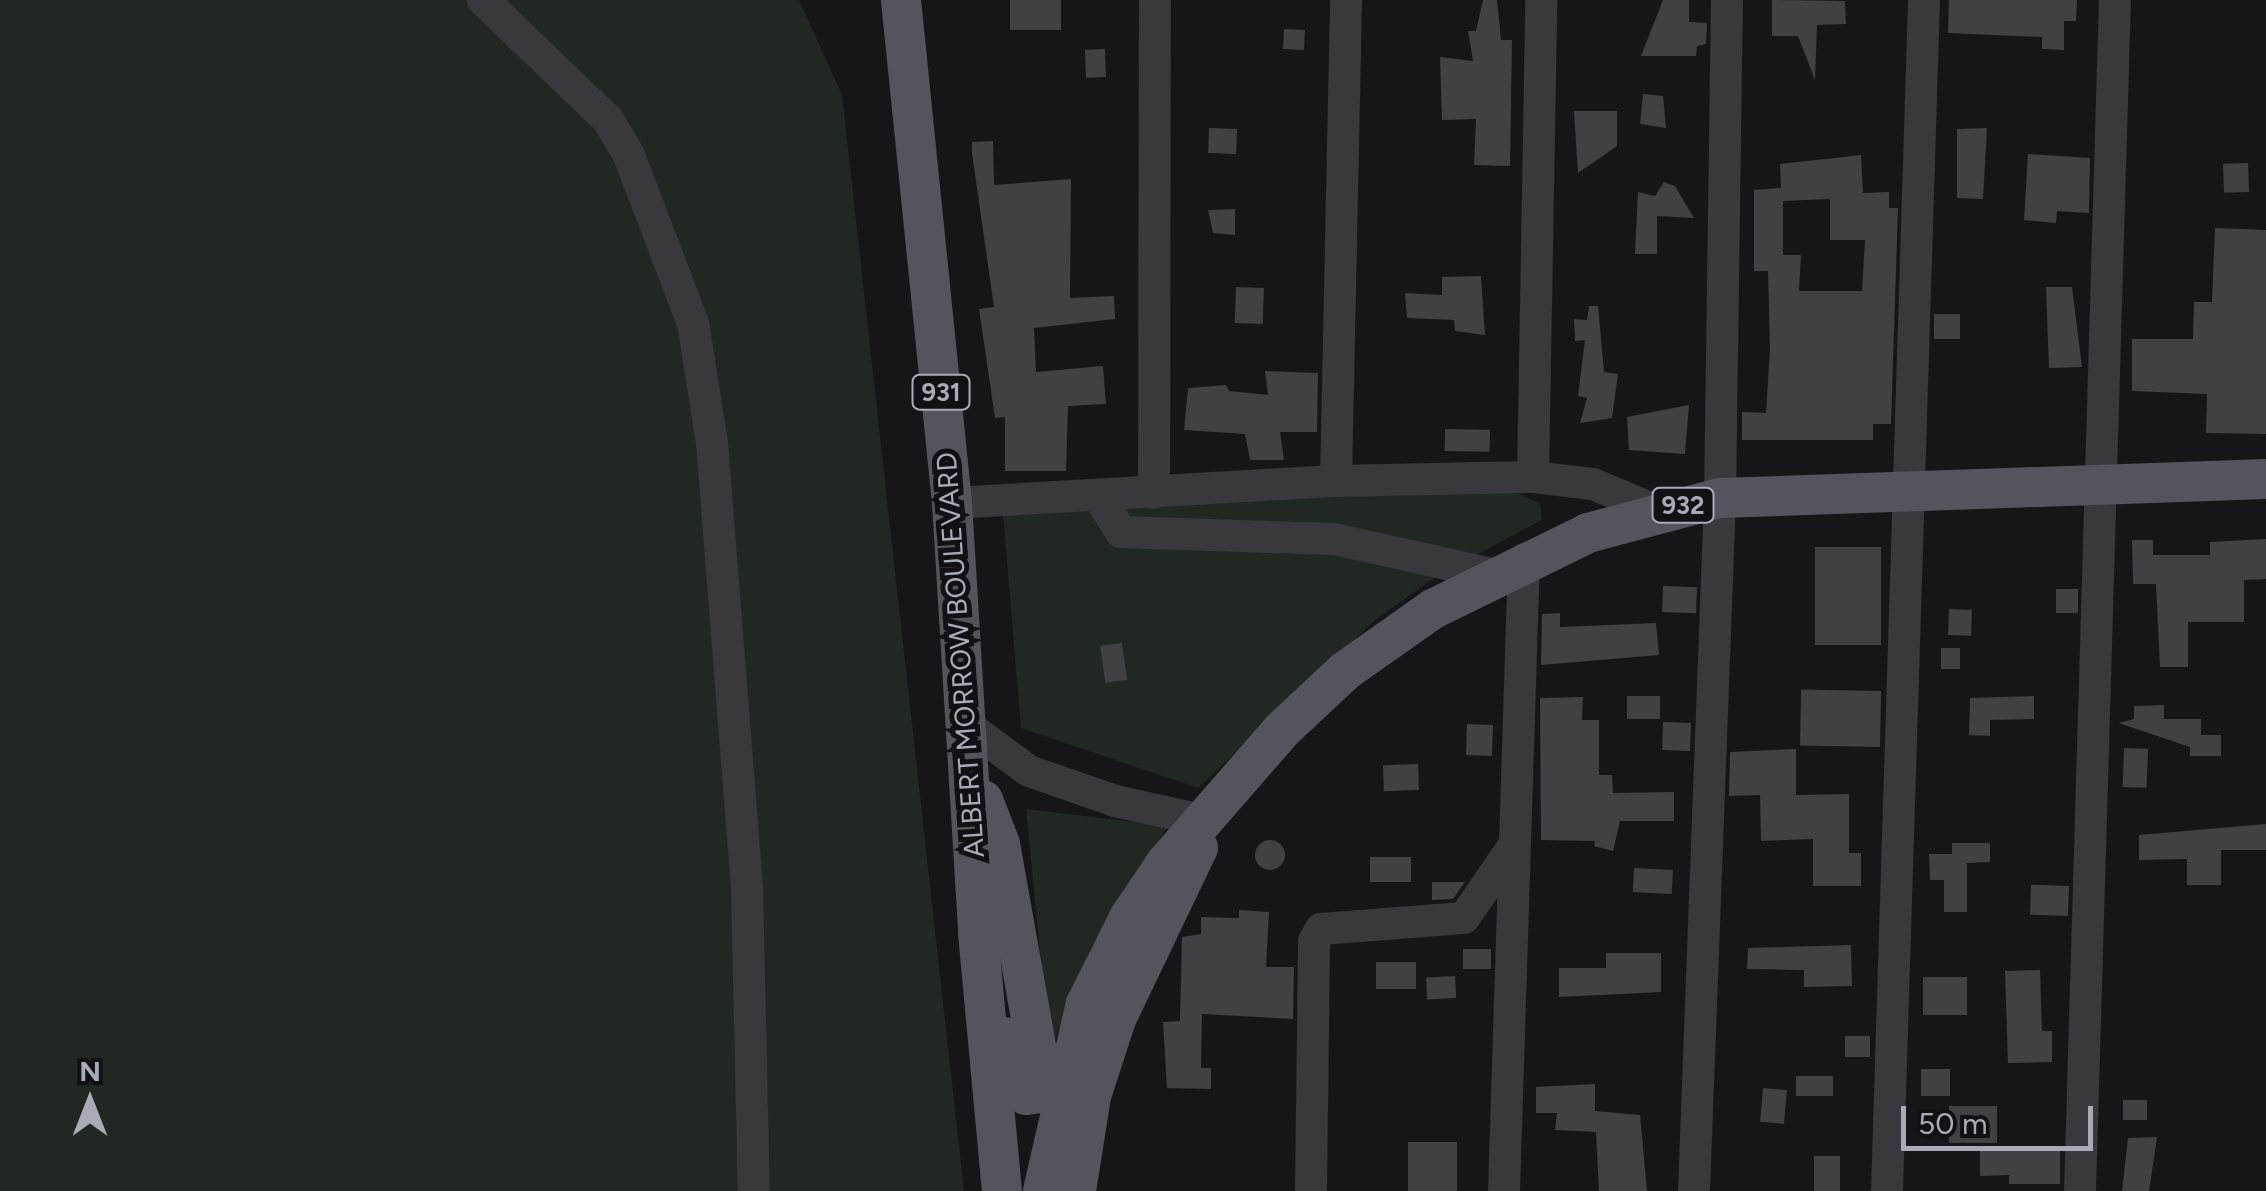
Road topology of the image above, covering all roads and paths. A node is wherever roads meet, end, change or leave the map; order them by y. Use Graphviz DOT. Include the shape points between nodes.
graph roads {
  1 [pos="483,0"];
  2 [pos="901,0"];
  3 [pos="1155,0"];
  4 [pos="1346,0"];
  5 [pos="1541,0"];
  6 [pos="1727,0"];
  7 [pos="1924,0"];
  8 [pos="2116,0"];
  9 [pos="1533,478"];
  10 [pos="2266,480"];
  11 [pos="1336,481"];
  12 [pos="2102,484"];
  13 [pos="1288,486"];
  14 [pos="1203,490"];
  15 [pos="1910,490"];
  16 [pos="1154,493"];
  17 [pos="1099,497"];
  18 [pos="1720,498"];
  19 [pos="952,503"];
  20 [pos="1655,510"];
  21 [pos="1334,539"];
  22 [pos="1214,540"];
  23 [pos="1510,567"];
  24 [pos="965,724"];
  25 [pos="970,785"];
  26 [pos="1207,821"];
  27 [pos="1514,847"];
  28 [pos="978,933"];
  29 [pos="1076,1093"];
  30 [pos="754,1191"];
  31 [pos="1002,1191"];
  32 [pos="1043,1191"];
  33 [pos="1076,1191"];
  34 [pos="1311,1191"];
  35 [pos="1504,1191"];
  36 [pos="1694,1191"];
  37 [pos="1887,1191"];
  38 [pos="2080,1191"];
  1 -- 30 [label="street" via="608,120 628,153 693,323 712,443 747,890"];
  2 -- 19 [label="main road, ALBERT MORROW BOULEVARD / 931"];
  3 -- 16 [label="street"];
  4 -- 11 [label="street"];
  5 -- 9 [label="street"];
  6 -- 18 [label="street"];
  7 -- 15 [label="street"];
  8 -- 12 [label="street"];
  9 -- 11 [label="street"];
  9 -- 20 [label="street" via="1593,484"];
  10 -- 12 [label="main road, 932"];
  11 -- 13 [label="street"];
  12 -- 15 [label="main road, 932"];
  12 -- 38 [label="street"];
  13 -- 14 [label="street"];
  13 -- 21 [label="street"];
  14 -- 16 [label="street"];
  14 -- 22 [label="street"];
  15 -- 18 [label="main road, 932"];
  15 -- 37 [label="street"];
  16 -- 17 [label="street"];
  17 -- 19 [label="street"];
  17 -- 22 [label="street" via="1121,532"];
  18 -- 20 [label="main road, 932"];
  18 -- 36 [label="street"];
  19 -- 24 [label="main road, ALBERT MORROW BOULEVARD / 931"];
  20 -- 23 [label="main road, 932"];
  21 -- 22 [label="street"];
  21 -- 23 [label="street"];
  23 -- 26 [label="main road, 932" via="1345,670 1282,730"];
  23 -- 27 [label="street"];
  24 -- 25 [label="main road, ALBERT MORROW BOULEVARD / 931"];
  24 -- 26 [label="street" via="1029,771 1115,801"];
  25 -- 28 [label="main road, ALBERT MORROW BOULEVARD / 931"];
  25 -- 29 [label="main road" via="992,810 1039,1063"];
  26 -- 29 [label="main road, 932" via="1187,878"];
  27 -- 34 [label="street" via="1464,918 1321,929 1314,941"];
  27 -- 35 [label="street"];
  28 -- 29 [label="main road" via="995,944 1010,1074 1026,1095"];
  28 -- 31 [label="main road, ALBERT MORROW BOULEVARD / 931"];
  29 -- 32 [label="main road, 932"];
  29 -- 33 [label="main road, 932"];
}
